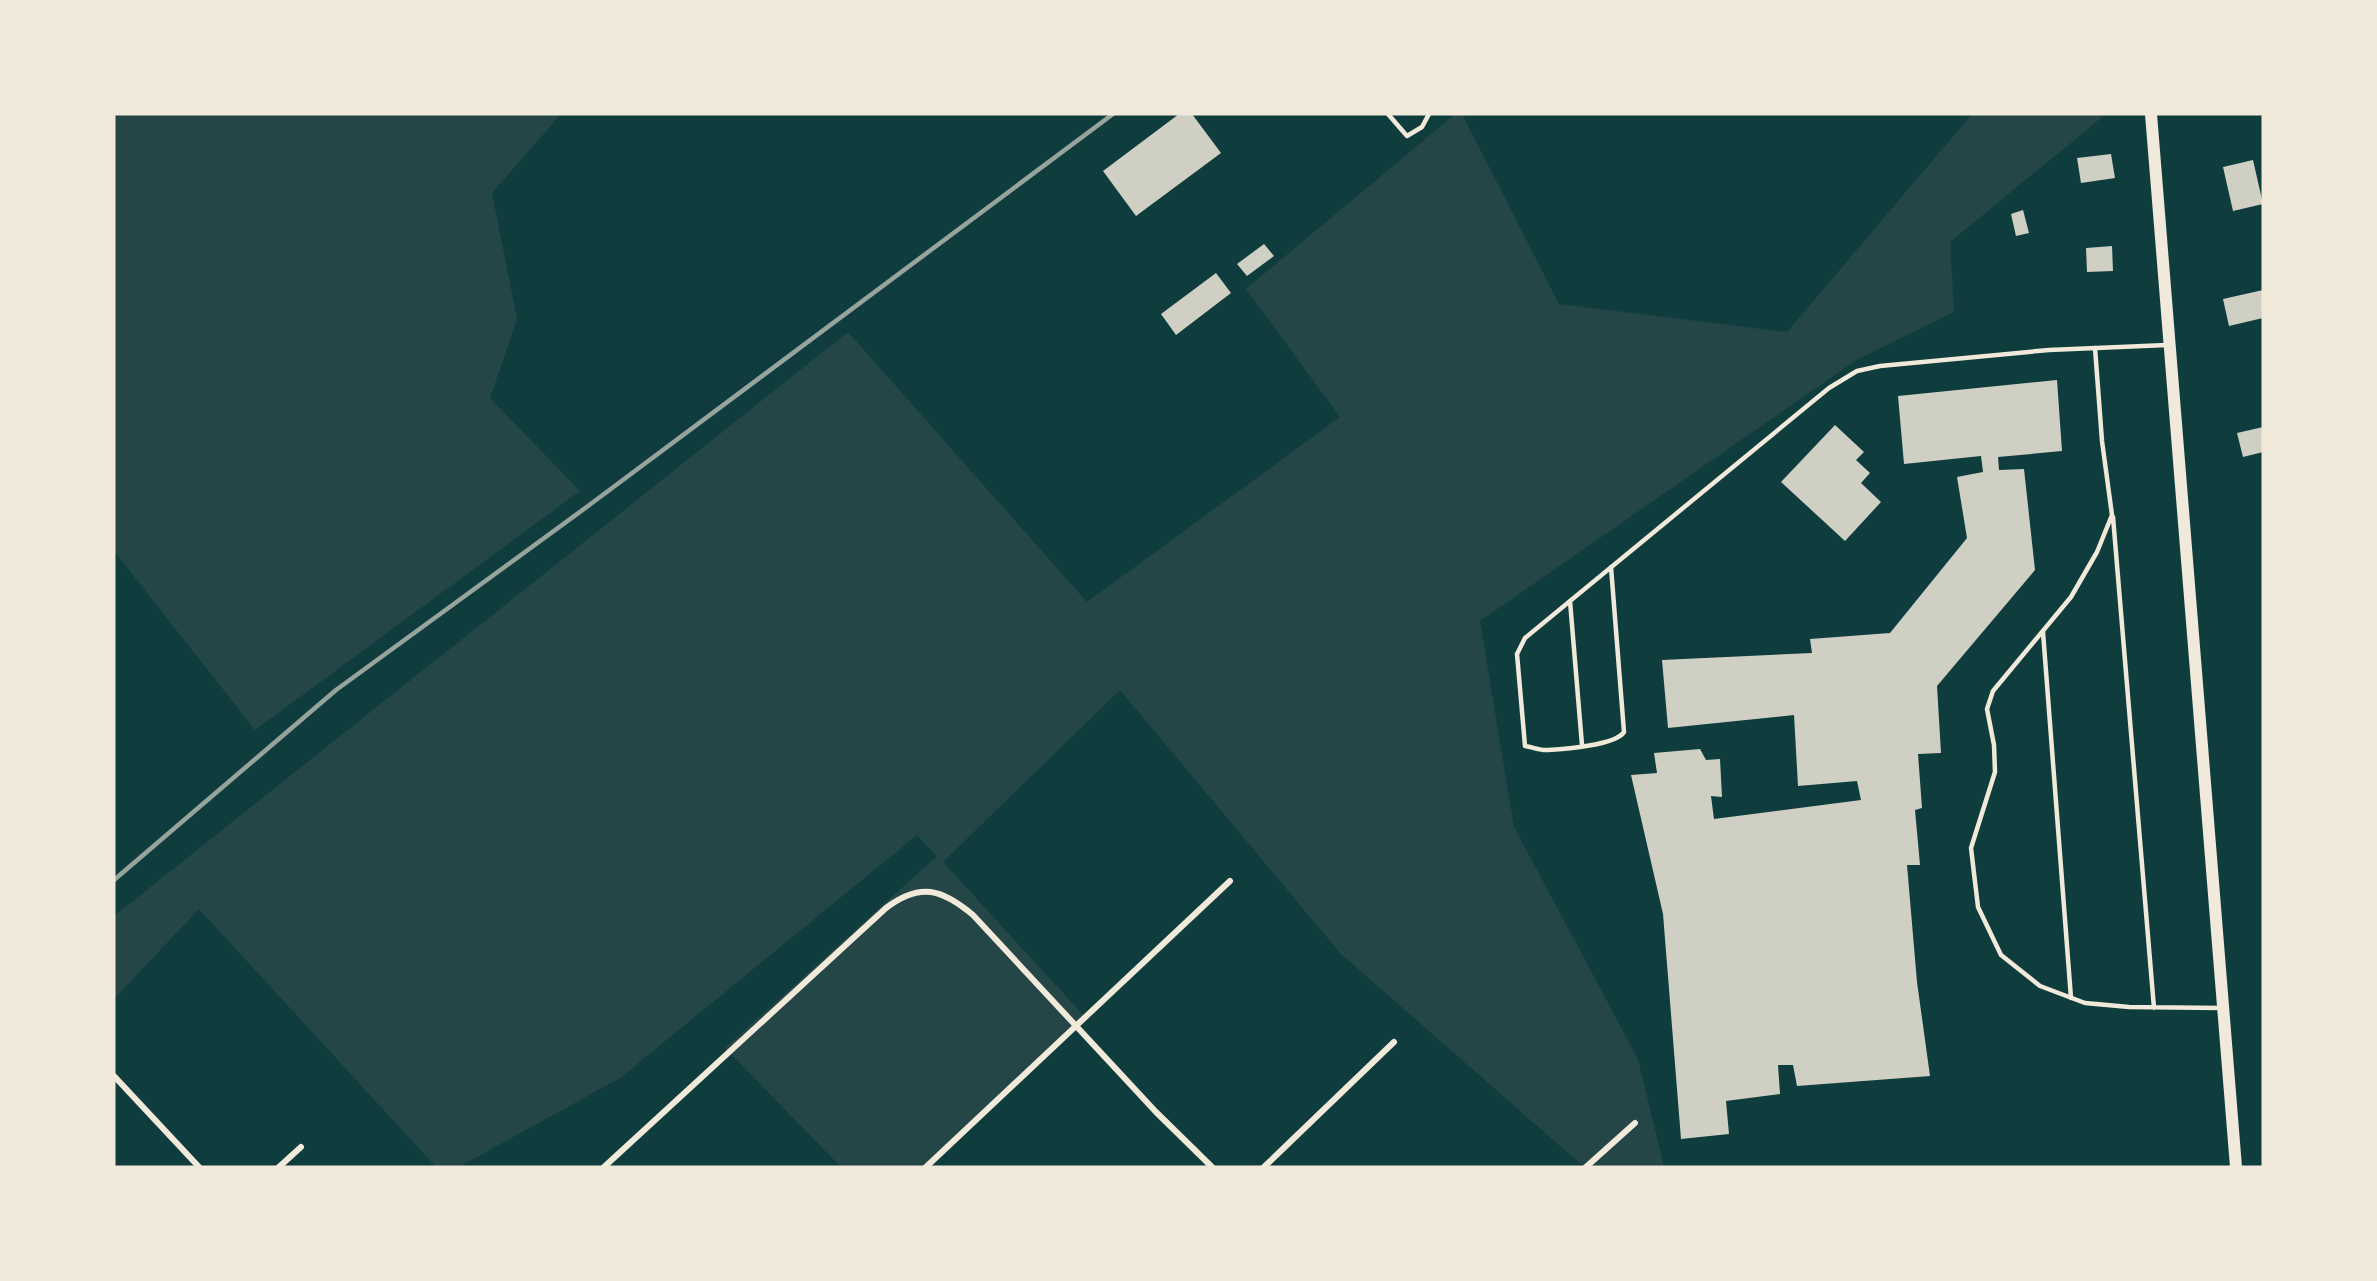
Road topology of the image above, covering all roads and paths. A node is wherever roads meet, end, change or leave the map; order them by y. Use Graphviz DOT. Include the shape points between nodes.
graph roads {
  1 [pos="1388,114"];
  2 [pos="1429,114"];
  3 [pos="2151,114"];
  4 [pos="2170,345"];
  5 [pos="2095,348"];
  6 [pos="2112,514"];
  7 [pos="1611,567"];
  8 [pos="1570,601"];
  9 [pos="2043,632"];
  10 [pos="1582,746"];
  11 [pos="1230,881"];
  12 [pos="2071,998"];
  13 [pos="2154,1008"];
  14 [pos="2223,1008"];
  15 [pos="1076,1027"];
  16 [pos="1394,1042"];
  17 [pos="114,1076"];
  18 [pos="1635,1123"];
  19 [pos="301,1147"];
  20 [pos="199,1167"];
  21 [pos="279,1167"];
  22 [pos="604,1167"];
  23 [pos="926,1167"];
  24 [pos="1212,1167"];
  25 [pos="1264,1167"];
  26 [pos="1586,1167"];
  27 [pos="2236,1167"];
  1 -- 2 [label="lane" via="1407,136 1422,127"];
  3 -- 4 [label="main road"];
  4 -- 5 [label="lane"];
  4 -- 14 [label="main road"];
  5 -- 6 [label="lane"];
  5 -- 7 [label="lane" via="1857,371 1829,388"];
  6 -- 9 [label="lane" via="2097,552 2071,597"];
  6 -- 13 [label="lane"];
  7 -- 8 [label="lane"];
  7 -- 10 [label="lane" via="1624,732 1607,743"];
  8 -- 10 [label="lane"];
  8 -- 10 [label="lane" via="1526,638 1517,654 1525,746 1546,751"];
  9 -- 12 [label="lane"];
  9 -- 12 [label="lane" via="1993,691 1988,709 1995,772 1971,848 1978,907 2001,956 2040,986"];
  11 -- 15 [label="street"];
  12 -- 13 [label="lane" via="2085,1003"];
  13 -- 14 [label="lane"];
  14 -- 27 [label="main road"];
  15 -- 22 [label="street" via="973,915 940,894 923,891 906,895 886,908"];
  15 -- 23 [label="street"];
  15 -- 24 [label="street"];
  16 -- 25 [label="street"];
  17 -- 20 [label="street"];
  18 -- 26 [label="street"];
  19 -- 21 [label="street"];
}
